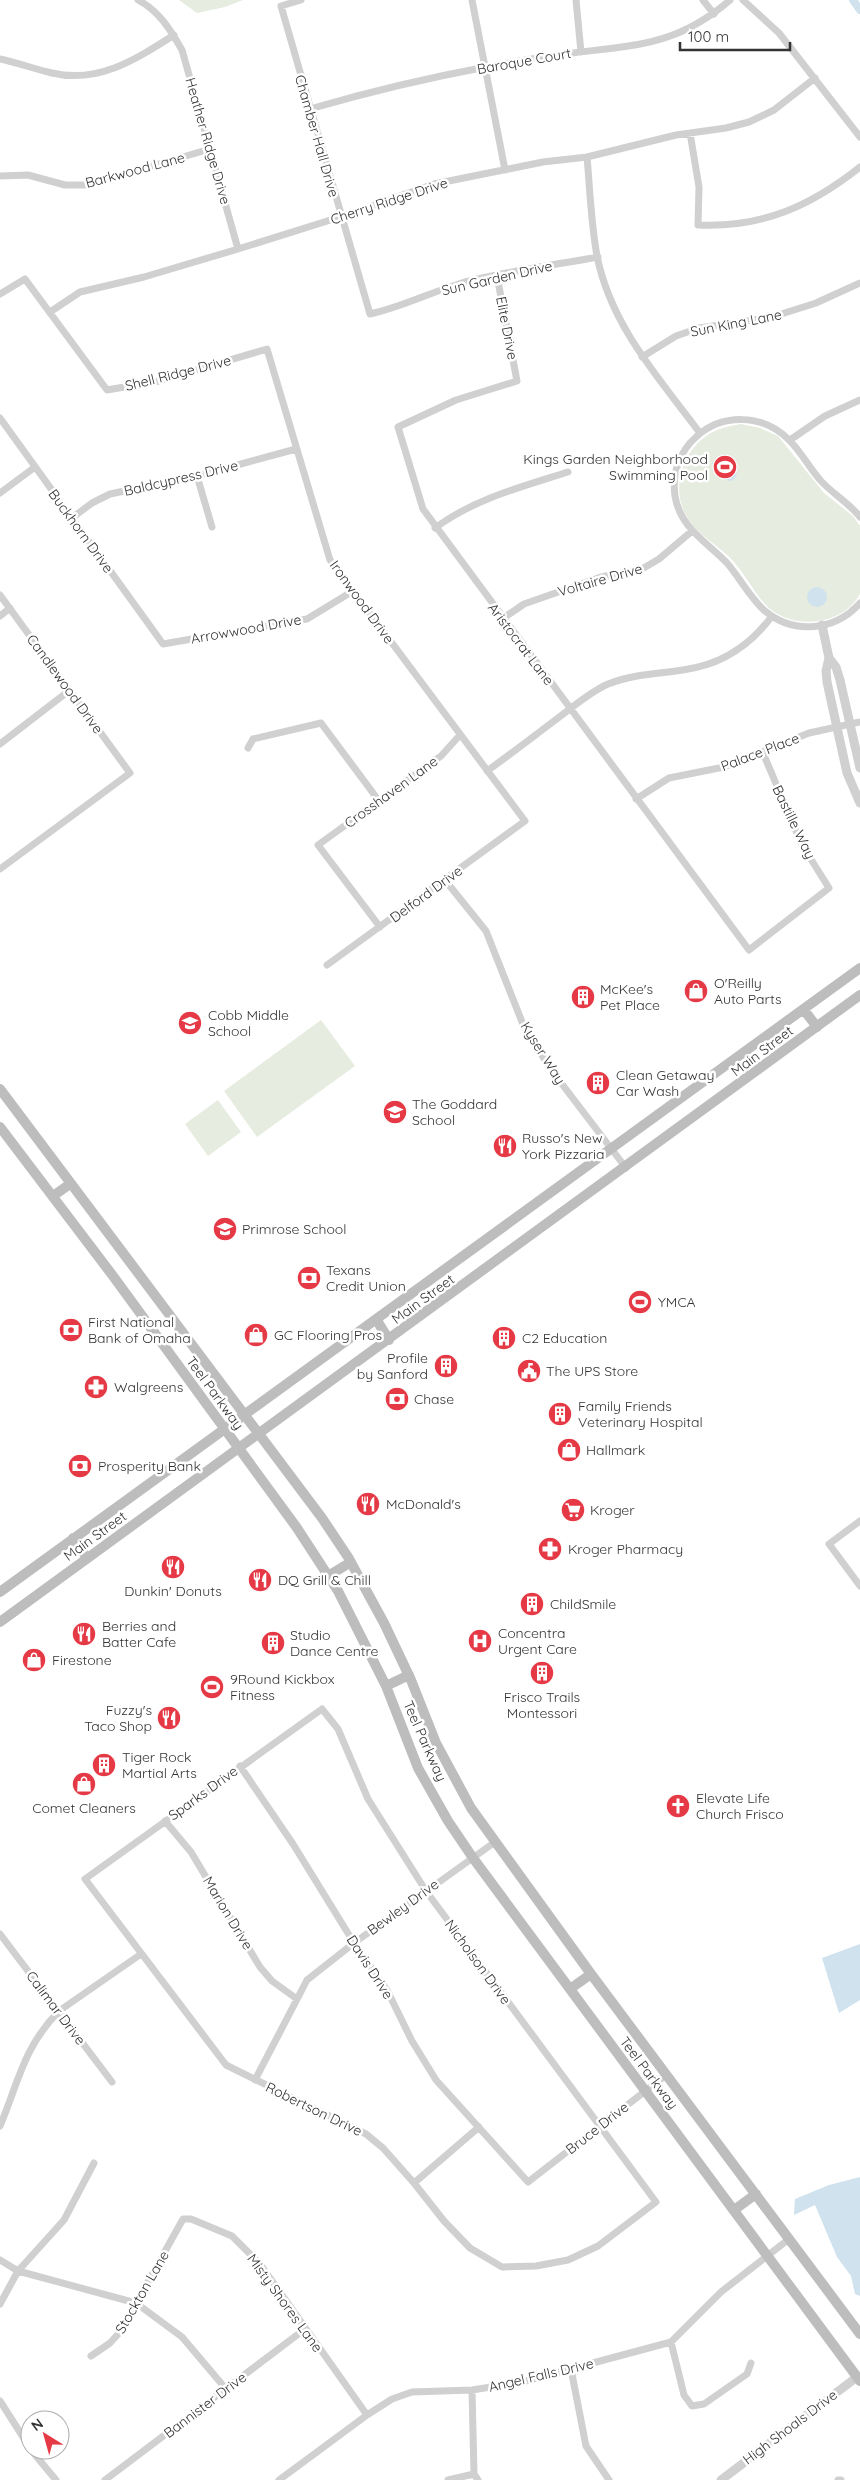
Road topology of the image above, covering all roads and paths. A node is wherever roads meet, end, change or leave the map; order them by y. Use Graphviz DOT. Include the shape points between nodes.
graph roads {
  1 [pos="138,0"];
  2 [pos="301,0"];
  3 [pos="472,0"];
  4 [pos="576,0"];
  5 [pos="703,0"];
  6 [pos="730,0"];
  7 [pos="743,0"];
  8 [pos="714,14"];
  9 [pos="174,35"];
  10 [pos="580,52"];
  11 [pos="0,59"];
  12 [pos="486,67"];
  13 [pos="815,78"];
  14 [pos="310,109"];
  15 [pos="690,133"];
  16 [pos="860,137"];
  17 [pos="210,149"];
  18 [pos="587,157"];
  19 [pos="860,167"];
  20 [pos="505,170"];
  21 [pos="0,176"];
  22 [pos="340,217"];
  23 [pos="238,249"];
  24 [pos="598,257"];
  25 [pos="497,276"];
  26 [pos="860,283"];
  27 [pos="0,294"];
  28 [pos="50,312"];
  29 [pos="370,314"];
  30 [pos="267,349"];
  31 [pos="642,358"];
  32 [pos="517,381"];
  33 [pos="860,400"];
  34 [pos="0,418"];
  35 [pos="700,433"];
  36 [pos="790,440"];
  37 [pos="296,449"];
  38 [pos="35,466"];
  39 [pos="568,472"];
  40 [pos="197,476"];
  41 [pos="0,493"];
  42 [pos="860,517"];
  43 [pos="72,518"];
  44 [pos="212,526"];
  45 [pos="434,528"];
  46 [pos="692,531"];
  47 [pos="353,591"];
  48 [pos="0,595"];
  49 [pos="860,603"];
  50 [pos="10,608"];
  51 [pos="0,616"];
  52 [pos="772,616"];
  53 [pos="502,618"];
  54 [pos="822,626"];
  55 [pos="163,644"];
  56 [pos="829,658"];
  57 [pos="70,690"];
  58 [pos="570,709"];
  59 [pos="855,723"];
  60 [pos="837,727"];
  61 [pos="460,735"];
  62 [pos="0,744"];
  63 [pos="248,748"];
  64 [pos="763,753"];
  65 [pos="860,768"];
  66 [pos="487,772"];
  67 [pos="636,799"];
  68 [pos="379,801"];
  69 [pos="860,803"];
  70 [pos="525,822"];
  71 [pos="0,869"];
  72 [pos="445,880"];
  73 [pos="380,927"];
  74 [pos="749,950"];
  75 [pos="327,965"];
  76 [pos="860,968"];
  77 [pos="860,995"];
  78 [pos="804,1010"];
  79 [pos="817,1027"];
  80 [pos="0,1089"];
  81 [pos="0,1127"];
  82 [pos="611,1148"];
  83 [pos="626,1168"];
  84 [pos="70,1184"];
  85 [pos="53,1196"];
  86 [pos="376,1319"];
  87 [pos="389,1340"];
  88 [pos="243,1415"];
  89 [pos="224,1428"];
  90 [pos="258,1435"];
  91 [pos="239,1450"];
  92 [pos="860,1521"];
  93 [pos="72,1538"];
  94 [pos="88,1558"];
  95 [pos="351,1562"];
  96 [pos="328,1576"];
  97 [pos="860,1586"];
  98 [pos="0,1592"];
  99 [pos="0,1622"];
  100 [pos="409,1675"];
  101 [pos="386,1686"];
  102 [pos="322,1709"];
  103 [pos="240,1766"];
  104 [pos="165,1821"];
  105 [pos="496,1842"];
  106 [pos="473,1858"];
  107 [pos="85,1879"];
  108 [pos="426,1891"];
  109 [pos="0,1934"];
  110 [pos="354,1943"];
  111 [pos="141,1954"];
  112 [pos="591,1974"];
  113 [pos="570,1989"];
  114 [pos="297,1999"];
  115 [pos="59,2011"];
  116 [pos="666,2074"];
  117 [pos="255,2080"];
  118 [pos="112,2082"];
  119 [pos="645,2090"];
  120 [pos="0,2126"];
  121 [pos="479,2127"];
  122 [pos="599,2128"];
  123 [pos="94,2163"];
  124 [pos="528,2182"];
  125 [pos="414,2183"];
  126 [pos="756,2194"];
  127 [pos="656,2202"];
  128 [pos="734,2210"];
  129 [pos="183,2219"];
  130 [pos="789,2239"];
  131 [pos="768,2256"];
  132 [pos="0,2260"];
  133 [pos="18,2272"];
  134 [pos="136,2303"];
  135 [pos="0,2304"];
  136 [pos="304,2330"];
  137 [pos="860,2334"];
  138 [pos="671,2342"];
  139 [pos="91,2356"];
  140 [pos="751,2363"];
  141 [pos="571,2370"];
  142 [pos="859,2377"];
  143 [pos="226,2389"];
  144 [pos="472,2390"];
  145 [pos="0,2401"];
  146 [pos="367,2415"];
  147 [pos="20,2432"];
  148 [pos="40,2460"];
  149 [pos="476,2477"];
  150 [pos="56,2480"];
  151 [pos="105,2480"];
  152 [pos="279,2480"];
  153 [pos="448,2480"];
  154 [pos="609,2480"];
  155 [pos="721,2480"];
  1 -- 9 [label="street, Heather Ridge Drive" via="155,12"];
  2 -- 14 [label="street, Chamber Hall Drive" via="281,6"];
  3 -- 12 [label="street"];
  4 -- 10 [label="street"];
  5 -- 8 [label="street"];
  6 -- 8 [label="street, Baroque Court"];
  7 -- 13 [label="street" via="779,33"];
  8 -- 10 [label="street, Baroque Court" via="664,40 642,46"];
  9 -- 11 [label="street" via="130,63 106,72 78,76"];
  9 -- 17 [label="street, Heather Ridge Drive" via="182,50"];
  10 -- 12 [label="street, Baroque Court"];
  12 -- 14 [label="street, Baroque Court" via="366,93"];
  12 -- 20 [label="street"];
  13 -- 15 [label="street, Cherry Ridge Drive" via="774,110 749,122"];
  13 -- 16 [label="street"];
  14 -- 22 [label="street, Chamber Hall Drive"];
  15 -- 18 [label="street, Cherry Ridge Drive"];
  15 -- 19 [label="street" via="699,187 698,225 744,224 778,215 839,184"];
  17 -- 21 [label="street, Barkwood Lane" via="87,185 64,185 28,175"];
  17 -- 23 [label="street, Heather Ridge Drive"];
  18 -- 20 [label="street, Cherry Ridge Drive"];
  18 -- 24 [label="street"];
  20 -- 22 [label="street, Cherry Ridge Drive" via="434,184"];
  22 -- 23 [label="street, Cherry Ridge Drive"];
  22 -- 29 [label="street, Chamber Hall Drive"];
  23 -- 28 [label="street, Cherry Ridge Drive" via="80,292"];
  24 -- 25 [label="street, Sun Garden Drive"];
  24 -- 31 [label="street" via="609,295"];
  25 -- 29 [label="street, Sun Garden Drive" via="444,288 396,308"];
  25 -- 32 [label="street, Elite Drive"];
  26 -- 31 [label="street, Sun King Lane" via="816,303 772,317 699,328 676,336"];
  27 -- 28 [label="street, Shell Ridge Drive" via="25,279"];
  28 -- 30 [label="street, Shell Ridge Drive" via="107,390 159,380"];
  30 -- 37 [label="street, Ironwood Drive"];
  31 -- 35 [label="street"];
  32 -- 45 [label="street, Aristocrat Lane" via="456,400 398,426 423,509"];
  33 -- 36 [label="street" via="825,416"];
  34 -- 38 [label="street, Buckhorn Drive"];
  35 -- 36 [label="street" via="718,424 747,419 772,427"];
  35 -- 46 [label="street" via="683,454 676,468 674,483 677,505"];
  36 -- 42 [label="street" via="822,482"];
  37 -- 40 [label="street, Baldcypress Drive"];
  37 -- 47 [label="street, Ironwood Drive" via="330,560"];
  38 -- 41 [label="street"];
  38 -- 43 [label="street, Buckhorn Drive"];
  39 -- 45 [label="street" via="476,503 454,513"];
  40 -- 43 [label="street, Baldcypress Drive" via="110,494"];
  40 -- 44 [label="street"];
  43 -- 55 [label="street, Buckhorn Drive"];
  45 -- 53 [label="street, Aristocrat Lane"];
  46 -- 52 [label="street" via="729,565 763,610"];
  46 -- 53 [label="street, Voltaire Drive" via="642,570 601,577 532,601"];
  47 -- 55 [label="street, Arrowwood Drive" via="307,619"];
  47 -- 61 [label="street, Ironwood Drive"];
  48 -- 50 [label="street, Candlewood Drive"];
  49 -- 54 [label="street" via="845,616"];
  50 -- 51 [label="street"];
  50 -- 57 [label="street, Candlewood Drive"];
  52 -- 54 [label="street" via="800,628"];
  52 -- 58 [label="street" via="756,637 737,651 685,670 634,676 608,685"];
  53 -- 58 [label="street, Aristocrat Lane"];
  54 -- 56 [label="street"];
  56 -- 59 [label="street"];
  56 -- 60 [label="street" via="827,682"];
  57 -- 62 [label="street"];
  57 -- 71 [label="street, Candlewood Drive" via="130,773"];
  58 -- 66 [label="street"];
  58 -- 67 [label="street, Aristocrat Lane"];
  59 -- 60 [label="street, Palace Place"];
  59 -- 65 [label="street"];
  60 -- 64 [label="street, Palace Place" via="809,733"];
  60 -- 69 [label="street" via="847,772"];
  61 -- 66 [label="street, Ironwood Drive"];
  61 -- 68 [label="street, Crosshaven Lane" via="440,756"];
  63 -- 68 [label="street" via="253,739 321,722"];
  64 -- 67 [label="street, Palace Place" via="724,767 669,778"];
  64 -- 74 [label="street, Bastille Way" via="802,845 830,888"];
  66 -- 70 [label="street, Ironwood Drive"];
  67 -- 74 [label="street, Aristocrat Lane"];
  68 -- 73 [label="street, Crosshaven Lane" via="318,845"];
  70 -- 72 [label="street, Delford Drive"];
  72 -- 73 [label="street, Delford Drive"];
  72 -- 82 [label="street, Kyser Way" via="486,930 529,1034 552,1071"];
  73 -- 75 [label="street, Delford Drive"];
  76 -- 78 [label="main road, Main Street"];
  77 -- 79 [label="main road, Main Street"];
  78 -- 79 [label="main road"];
  78 -- 82 [label="main road, Main Street"];
  79 -- 83 [label="main road, Main Street"];
  80 -- 84 [label="main road, Teel Parkway"];
  81 -- 85 [label="main road, Teel Parkway"];
  82 -- 83 [label="street, Kyser Way"];
  82 -- 86 [label="main road, Main Street"];
  83 -- 87 [label="main road, Main Street"];
  84 -- 85 [label="main road"];
  84 -- 88 [label="main road, Teel Parkway"];
  85 -- 89 [label="main road, Teel Parkway"];
  86 -- 87 [label="main road"];
  86 -- 88 [label="main road, Main Street"];
  87 -- 90 [label="main road, Main Street"];
  88 -- 89 [label="main road, Main Street"];
  88 -- 90 [label="main road, Teel Parkway"];
  89 -- 91 [label="main road, Teel Parkway"];
  89 -- 93 [label="main road, Main Street"];
  90 -- 91 [label="main road, Main Street"];
  90 -- 95 [label="main road, Teel Parkway" via="322,1518"];
  91 -- 94 [label="main road, Main Street"];
  91 -- 96 [label="main road, Teel Parkway"];
  92 -- 97 [label="street" via="829,1544"];
  93 -- 94 [label="main road"];
  93 -- 98 [label="main road, Main Street"];
  94 -- 99 [label="main road, Main Street"];
  95 -- 96 [label="main road"];
  95 -- 100 [label="main road, Teel Parkway"];
  96 -- 101 [label="main road, Teel Parkway"];
  100 -- 101 [label="main road"];
  100 -- 105 [label="main road, Teel Parkway" via="452,1776"];
  101 -- 106 [label="main road, Teel Parkway" via="418,1768"];
  102 -- 103 [label="street, Sparks Drive"];
  102 -- 108 [label="street, Nicholson Drive" via="338,1729 368,1799"];
  103 -- 104 [label="street, Sparks Drive"];
  103 -- 110 [label="street, Davis Drive"];
  104 -- 107 [label="street, Sparks Drive"];
  104 -- 114 [label="street, Marion Drive" via="191,1852 260,1967 272,1981"];
  105 -- 106 [label="street, Bewley Drive"];
  105 -- 112 [label="main road, Teel Parkway"];
  106 -- 108 [label="street, Bewley Drive"];
  106 -- 113 [label="main road, Teel Parkway"];
  107 -- 111 [label="street, Robertson Drive"];
  108 -- 110 [label="street, Bewley Drive"];
  108 -- 122 [label="street, Nicholson Drive"];
  109 -- 115 [label="street, Calimar Drive"];
  110 -- 114 [label="street, Bewley Drive" via="307,1980"];
  110 -- 121 [label="street, Davis Drive" via="387,1990 436,2080"];
  111 -- 115 [label="street"];
  111 -- 117 [label="street, Robertson Drive" via="226,2065"];
  112 -- 113 [label="main road"];
  112 -- 116 [label="main road, Teel Parkway"];
  113 -- 119 [label="main road, Teel Parkway"];
  114 -- 117 [label="street, Bewley Drive"];
  115 -- 118 [label="street, Calimar Drive"];
  115 -- 120 [label="street" via="37,2036 25,2057"];
  116 -- 119 [label="street, Bruce Drive"];
  116 -- 126 [label="main road, Teel Parkway"];
  117 -- 125 [label="street, Robertson Drive" via="366,2134"];
  119 -- 122 [label="street, Bruce Drive"];
  119 -- 128 [label="main road, Teel Parkway"];
  121 -- 124 [label="street, Davis Drive"];
  121 -- 125 [label="street"];
  122 -- 124 [label="street, Bruce Drive"];
  122 -- 127 [label="street, Nicholson Drive"];
  123 -- 133 [label="street" via="64,2220"];
  125 -- 127 [label="street, Robertson Drive" via="470,2248 502,2267 536,2266 568,2260 598,2246"];
  126 -- 128 [label="main road"];
  126 -- 130 [label="main road, Teel Parkway"];
  128 -- 131 [label="main road, Teel Parkway"];
  129 -- 134 [label="street, Stockton Lane"];
  129 -- 136 [label="street, Misty Shores Lane" via="232,2236 260,2264"];
  130 -- 131 [label="street, Angel Falls Drive"];
  130 -- 137 [label="main road, Teel Parkway"];
  131 -- 138 [label="street, Angel Falls Drive" via="721,2292"];
  131 -- 142 [label="main road, Teel Parkway"];
  132 -- 133 [label="street"];
  133 -- 134 [label="street"];
  133 -- 135 [label="street"];
  134 -- 139 [label="street, Stockton Lane" via="120,2332"];
  134 -- 143 [label="street" via="182,2337"];
  136 -- 143 [label="street, Bannister Drive"];
  136 -- 146 [label="street, Misty Shores Lane"];
  138 -- 140 [label="street" via="684,2395 692,2406 704,2404 747,2374"];
  138 -- 141 [label="street, Angel Falls Drive"];
  141 -- 144 [label="street, Angel Falls Drive"];
  141 -- 154 [label="street" via="586,2446"];
  142 -- 155 [label="street, High Shoals Drive"];
  143 -- 151 [label="street, Bannister Drive"];
  144 -- 146 [label="street, Angel Falls Drive" via="412,2392 392,2399"];
  144 -- 149 [label="street"];
  145 -- 147 [label="street"];
  146 -- 152 [label="street, Angel Falls Drive"];
  148 -- 150 [label="street"];
  149 -- 153 [label="street"];
}
